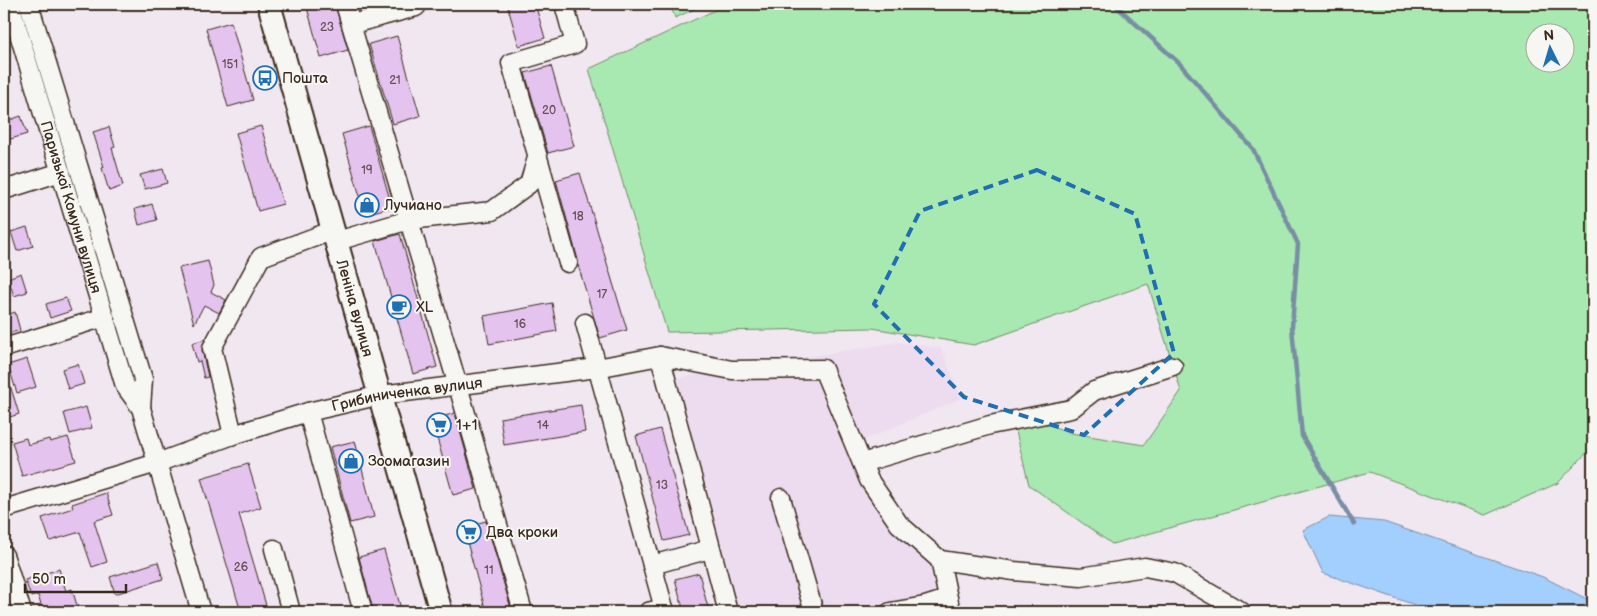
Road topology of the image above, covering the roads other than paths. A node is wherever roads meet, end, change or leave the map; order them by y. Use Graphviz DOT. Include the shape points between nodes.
graph roads {
  1 [pos="10,4"];
  2 [pos="29,4"];
  3 [pos="269,4"];
  4 [pos="346,4"];
  5 [pos="418,4"];
  6 [pos="564,4"];
  7 [pos="352,24"];
  8 [pos="12,40"];
  9 [pos="537,158"];
  10 [pos="61,172"];
  11 [pos="4,190"];
  12 [pos="409,220"];
  13 [pos="335,236"];
  14 [pos="568,263"];
  15 [pos="105,317"];
  16 [pos="585,323"];
  17 [pos="4,348"];
  18 [pos="660,356"];
  19 [pos="1173,366"];
  20 [pos="597,368"];
  21 [pos="458,386"];
  22 [pos="381,396"];
  23 [pos="141,408"];
  24 [pos="308,412"];
  25 [pos="233,435"];
  26 [pos="157,463"];
  27 [pos="862,463"];
  28 [pos="781,498"];
  29 [pos="4,509"];
  30 [pos="274,549"];
  31 [pos="710,550"];
  32 [pos="4,555"];
  33 [pos="940,560"];
  34 [pos="652,565"];
  35 [pos="949,606"];
  36 [pos="926,609"];
  37 [pos="659,611"];
  38 [pos="22,612"];
  39 [pos="201,612"];
  40 [pos="291,612"];
  41 [pos="363,612"];
  42 [pos="441,612"];
  43 [pos="523,612"];
  44 [pos="728,612"];
  45 [pos="814,612"];
  46 [pos="890,612"];
  47 [pos="1242,612"];
  1 -- 8 [label="street, Паризької Комуни вулиця"];
  2 -- 23 [label="street, Паризької Комуни вулиця" via="143,379"];
  3 -- 13 [label="main road, Леніна вулиця"];
  4 -- 7 [label="street"];
  5 -- 7 [label="street"];
  6 -- 9 [label="street" via="575,44 510,63"];
  7 -- 12 [label="street"];
  8 -- 10 [label="street, Паризької Комуни вулиця"];
  9 -- 12 [label="street" via="529,184 492,211"];
  9 -- 14 [label="street"];
  10 -- 11 [label="street"];
  10 -- 15 [label="street, Паризької Комуни вулиця"];
  12 -- 13 [label="street"];
  12 -- 21 [label="street"];
  13 -- 22 [label="main road, Леніна вулиця"];
  13 -- 25 [label="street" via="261,258 212,348"];
  15 -- 17 [label="street"];
  15 -- 23 [label="street, Паризької Комуни вулиця" via="125,386"];
  16 -- 20 [label="street"];
  18 -- 20 [label="street, Грибиниченка вулиця"];
  18 -- 27 [label="street, Грибиниченка вулиця" via="732,370 823,369"];
  18 -- 31 [label="street"];
  19 -- 27 [label="street" via="1094,391 1071,409 990,425"];
  20 -- 21 [label="street, Грибиниченка вулиця"];
  20 -- 34 [label="street"];
  21 -- 22 [label="street, Грибиниченка вулиця"];
  21 -- 43 [label="street"];
  22 -- 24 [label="street, Грибиниченка вулиця"];
  22 -- 42 [label="main road, Леніна вулиця"];
  23 -- 26 [label="street, Паризької Комуни вулиця"];
  24 -- 25 [label="street, Грибиниченка вулиця"];
  24 -- 41 [label="street"];
  25 -- 26 [label="street, Грибиниченка вулиця"];
  26 -- 29 [label="street, Грибиниченка вулиця"];
  26 -- 39 [label="street, Паризької Комуни вулиця"];
  27 -- 33 [label="street" via="869,480 899,524"];
  28 -- 45 [label="street"];
  30 -- 40 [label="street"];
  31 -- 34 [label="street"];
  31 -- 44 [label="street"];
  32 -- 38 [label="street"];
  33 -- 35 [label="street"];
  33 -- 47 [label="street" via="1081,577 1145,567 1176,573"];
  34 -- 37 [label="street"];
  35 -- 36 [label="street"];
  36 -- 46 [label="street"];
}
